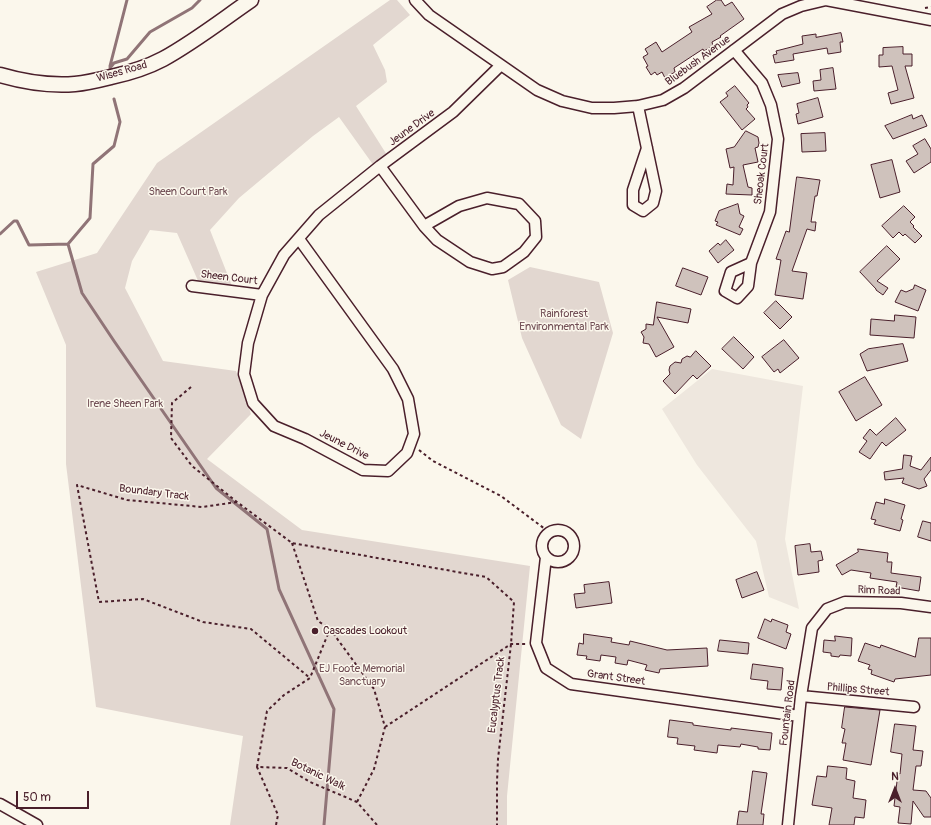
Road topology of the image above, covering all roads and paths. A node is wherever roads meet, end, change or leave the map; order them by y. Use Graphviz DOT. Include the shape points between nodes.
graph roads {
  1 [pos="251,0"];
  2 [pos="415,0"];
  3 [pos="826,0"];
  4 [pos="801,3"];
  5 [pos="931,20"];
  6 [pos="734,50"];
  7 [pos="501,65"];
  8 [pos="0,74"];
  9 [pos="638,106"];
  10 [pos="647,148"];
  11 [pos="380,166"];
  12 [pos="424,226"];
  13 [pos="299,239"];
  14 [pos="751,263"];
  15 [pos="192,286"];
  16 [pos="262,295"];
  17 [pos="191,387"];
  18 [pos="410,444"];
  19 [pos="237,502"];
  20 [pos="550,532"];
  21 [pos="292,543"];
  22 [pos="546,557"];
  23 [pos="931,607"];
  24 [pos="827,609"];
  25 [pos="330,629"];
  26 [pos="536,643"];
  27 [pos="511,644"];
  28 [pos="310,678"];
  29 [pos="801,696"];
  30 [pos="914,707"];
  31 [pos="799,716"];
  32 [pos="386,727"];
  33 [pos="256,767"];
  34 [pos="357,802"];
  35 [pos="0,804"];
  36 [pos="37,825"];
  37 [pos="276,825"];
  38 [pos="377,825"];
  39 [pos="497,825"];
  40 [pos="788,825"];
  1 -- 8 [label="street, Wises Road" via="167,56 122,75 84,83 59,84 21,80"];
  2 -- 7 [label="street, Bluebush Avenue" via="429,15"];
  3 -- 4 [label="street, Bluebush Avenue"];
  3 -- 5 [label="street, Bluebush Avenue"];
  4 -- 6 [label="street, Bluebush Avenue"];
  6 -- 9 [label="street, Bluebush Avenue" via="684,88 663,100"];
  6 -- 14 [label="street, Sheoak Court" via="762,83 771,105 778,139 770,212"];
  7 -- 9 [label="street, Bluebush Avenue" via="537,90 562,101 592,108"];
  7 -- 11 [label="street, Jeune Drive" via="453,112"];
  9 -- 10 [label="street"];
  10 -- 10 [label="street" via="656,191 653,203 643,211 633,205 633,190"];
  11 -- 12 [label="street"];
  11 -- 13 [label="street, Jeune Drive" via="319,215"];
  12 -- 12 [label="street" via="459,206 487,198 519,204 535,221 536,237 524,252 503,267 492,269 470,262 437,240"];
  13 -- 16 [label="street, Jeune Drive" via="284,255"];
  13 -- 18 [label="street, Jeune Drive" via="393,369 408,399 414,434"];
  15 -- 16 [label="street, Sheen Court"];
  16 -- 18 [label="street, Jeune Drive" via="248,343 244,374 253,403 274,426 305,439 363,470 388,471 407,452"];
  17 -- 19 [label="path" via="172,403 172,438 192,466"];
  18 -- 20 [label="path" via="434,461 501,496"];
  19 -- 21 [label="path"];
  19 -- 28 [label="path, Boundary Track" via="202,507 127,500 77,486 99,602 143,599 203,622 251,629"];
  20 -- 22 [label="street, Grant Street" via="542,544"];
  20 -- 22 [label="street" via="566,532 573,540 574,546 571,556 561,562"];
  21 -- 25 [label="path" via="318,621"];
  21 -- 27 [label="path" via="486,577 514,602"];
  22 -- 26 [label="street, Grant Street"];
  23 -- 24 [label="street, Rim Road" via="901,603 845,602"];
  24 -- 29 [label="street, Fountain Road" via="812,628"];
  25 -- 28 [label="path"];
  25 -- 32 [label="path" via="374,689"];
  26 -- 27 [label="path"];
  26 -- 31 [label="street, Grant Street" via="546,668 572,684"];
  27 -- 32 [label="path, Eucalyptus Track"];
  27 -- 39 [label="path, Eucalyptus Track" via="498,759"];
  28 -- 33 [label="path" via="284,695 267,711"];
  29 -- 30 [label="street, Phillips Street"];
  29 -- 31 [label="street, Fountain Road"];
  31 -- 40 [label="street, Fountain Road"];
  32 -- 34 [label="path" via="374,769"];
  33 -- 34 [label="path, Botanic Walk" via="287,768 310,782"];
  33 -- 37 [label="path" via="278,815"];
  34 -- 38 [label="path, Botanic Walk"];
  35 -- 36 [label="street"];
}
